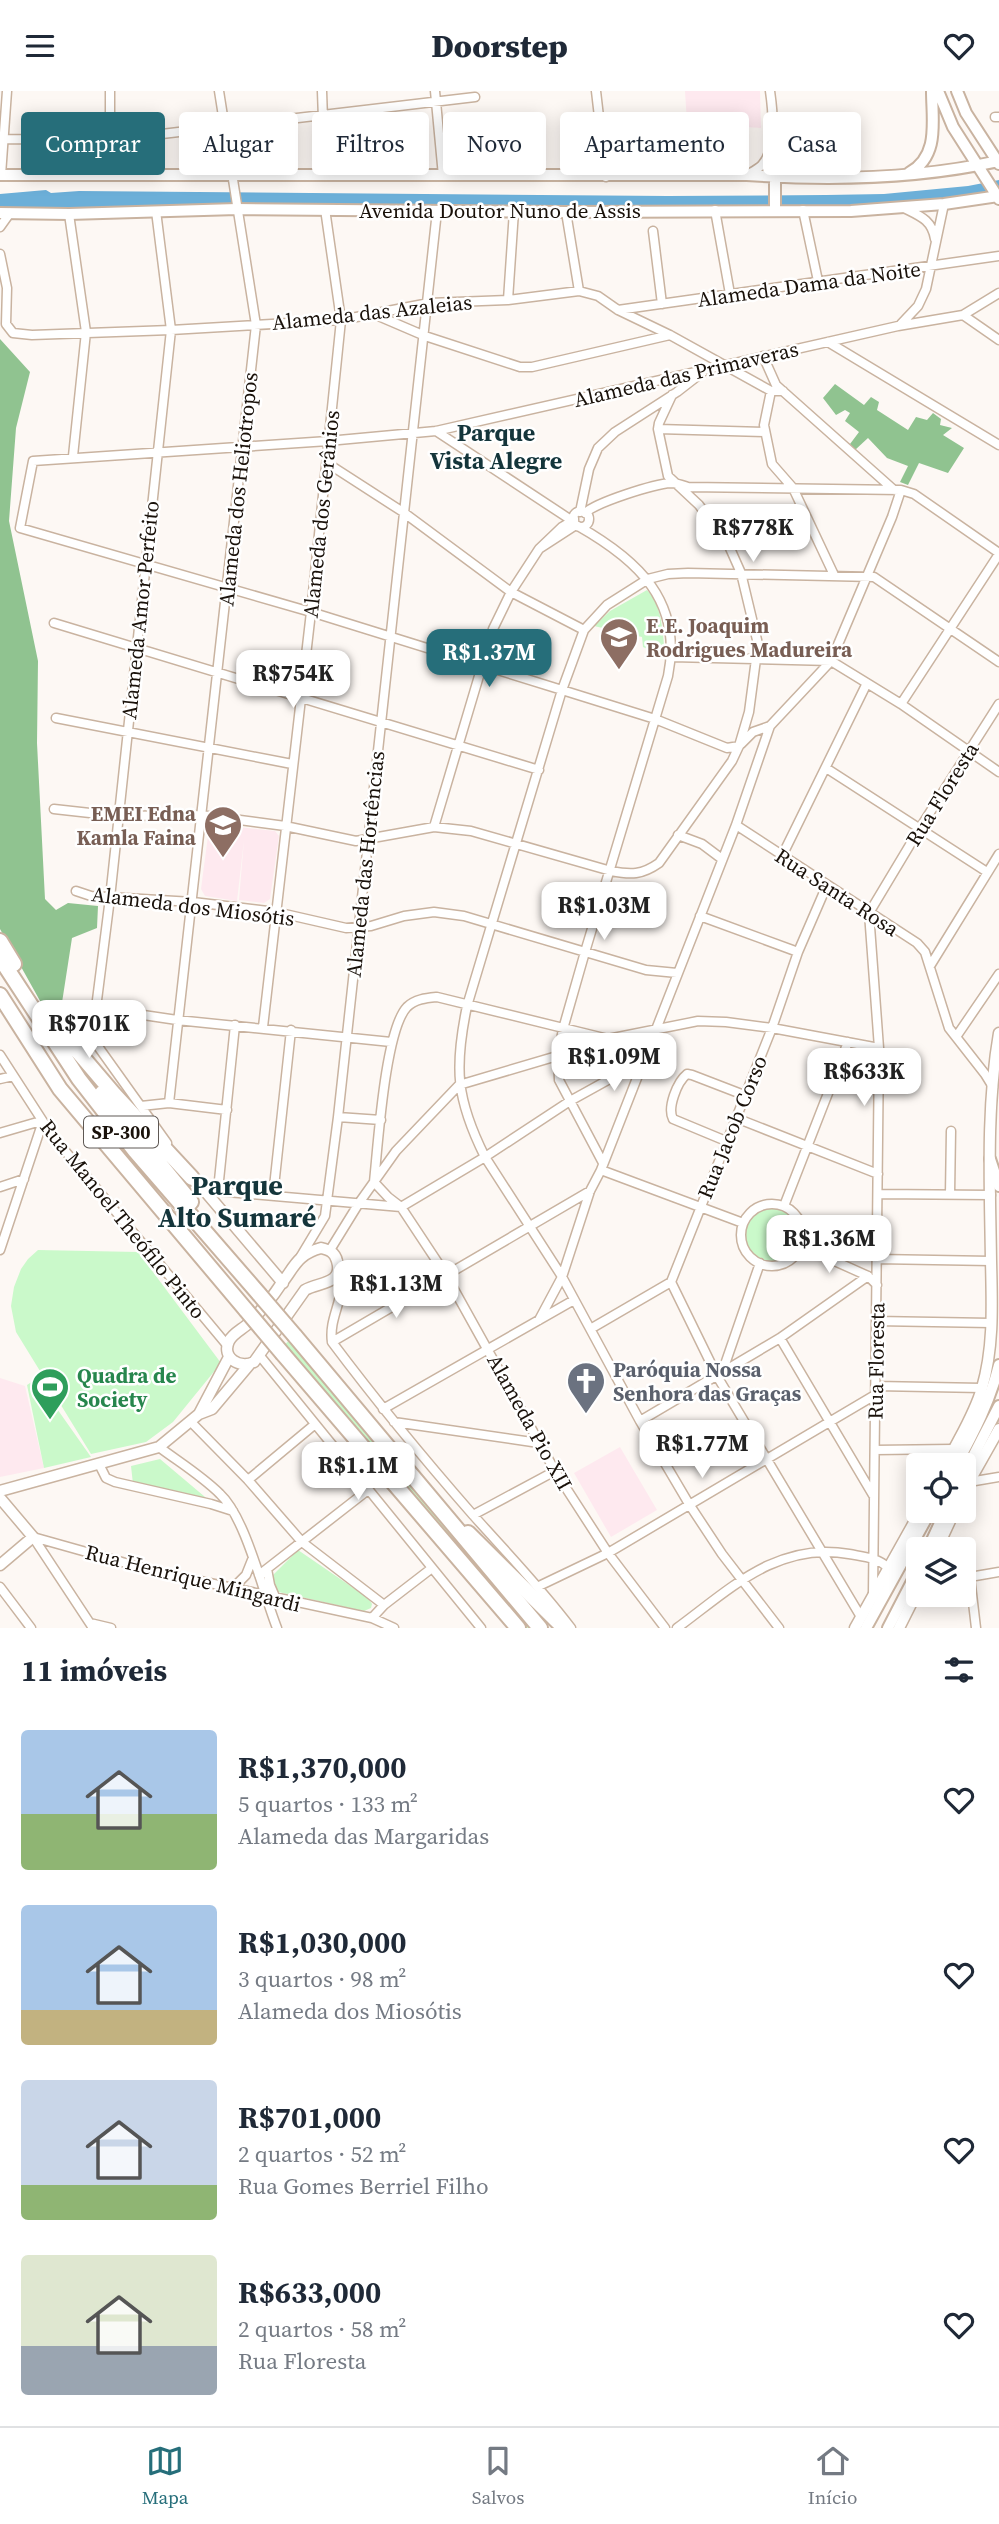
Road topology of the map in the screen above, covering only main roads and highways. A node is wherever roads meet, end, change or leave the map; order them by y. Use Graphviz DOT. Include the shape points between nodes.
graph roads {
  1 [pos="932,91"];
  2 [pos="938,91"];
  3 [pos="957,91"];
  4 [pos="994,147"];
  5 [pos="998,162"];
  6 [pos="977,166"];
  7 [pos="0,175"];
  8 [pos="904,175"];
  9 [pos="775,177"];
  10 [pos="998,196"];
  11 [pos="775,210"];
  12 [pos="5,213"];
  13 [pos="0,941"];
  14 [pos="0,958"];
  15 [pos="0,995"];
  16 [pos="44,1012"];
  17 [pos="990,1159"];
  18 [pos="192,1178"];
  19 [pos="995,1190"];
  20 [pos="242,1276"];
  21 [pos="999,1365"];
  22 [pos="997,1411"];
  23 [pos="980,1421"];
  24 [pos="961,1436"];
  25 [pos="992,1444"];
  26 [pos="963,1453"];
  27 [pos="976,1459"];
  28 [pos="454,1527"];
  29 [pos="944,1532"];
  30 [pos="940,1537"];
  31 [pos="906,1553"];
  32 [pos="893,1570"];
  33 [pos="905,1597"];
  34 [pos="863,1626"];
  35 [pos="518,1628"];
  36 [pos="540,1628"];
  37 [pos="564,1628"];
  38 [pos="888,1628"];
  1 -- 8 [label="main road" via="930,148 919,167"];
  2 -- 6 [label="main road"];
  3 -- 4 [label="main road" via="966,113"];
  4 -- 5 [label="main road"];
  5 -- 6 [label="main road, Avenida Doutor Nuno de Assis"];
  6 -- 8 [label="main road, Avenida Doutor Nuno de Assis"];
  6 -- 10 [label="main road"];
  7 -- 9 [label="main road, Avenida Doutor Nuno de Assis"];
  8 -- 9 [label="main road, Avenida Doutor Nuno de Assis"];
  9 -- 11 [label="main road"];
  10 -- 11 [label="main road, Avenida Doutor Nuno de Assis" via="904,208"];
  11 -- 12 [label="main road, Avenida Doutor Nuno de Assis"];
  13 -- 16 [label="highway"];
  14 -- 20 [label="highway, SP-300" via="79,1080"];
  15 -- 35 [label="highway, SP-300, bridge" via="60,1089"];
  16 -- 18 [label="highway"];
  16 -- 20 [label="highway" via="89,1079 205,1219"];
  17 -- 19 [label="main road"];
  20 -- 28 [label="highway, SP-300, bridge"];
  21 -- 23 [label="main road"];
  22 -- 25 [label="main road"];
  22 -- 27 [label="main road"];
  23 -- 24 [label="main road"];
  23 -- 26 [label="main road"];
  28 -- 36 [label="highway, SP-300"];
  28 -- 37 [label="highway" via="467,1532"];
  29 -- 30 [label="main road"];
  31 -- 32 [label="main road"];
  32 -- 33 [label="main road" via="907,1584"];
  32 -- 34 [label="main road"];
  33 -- 38 [label="main road"];
}
